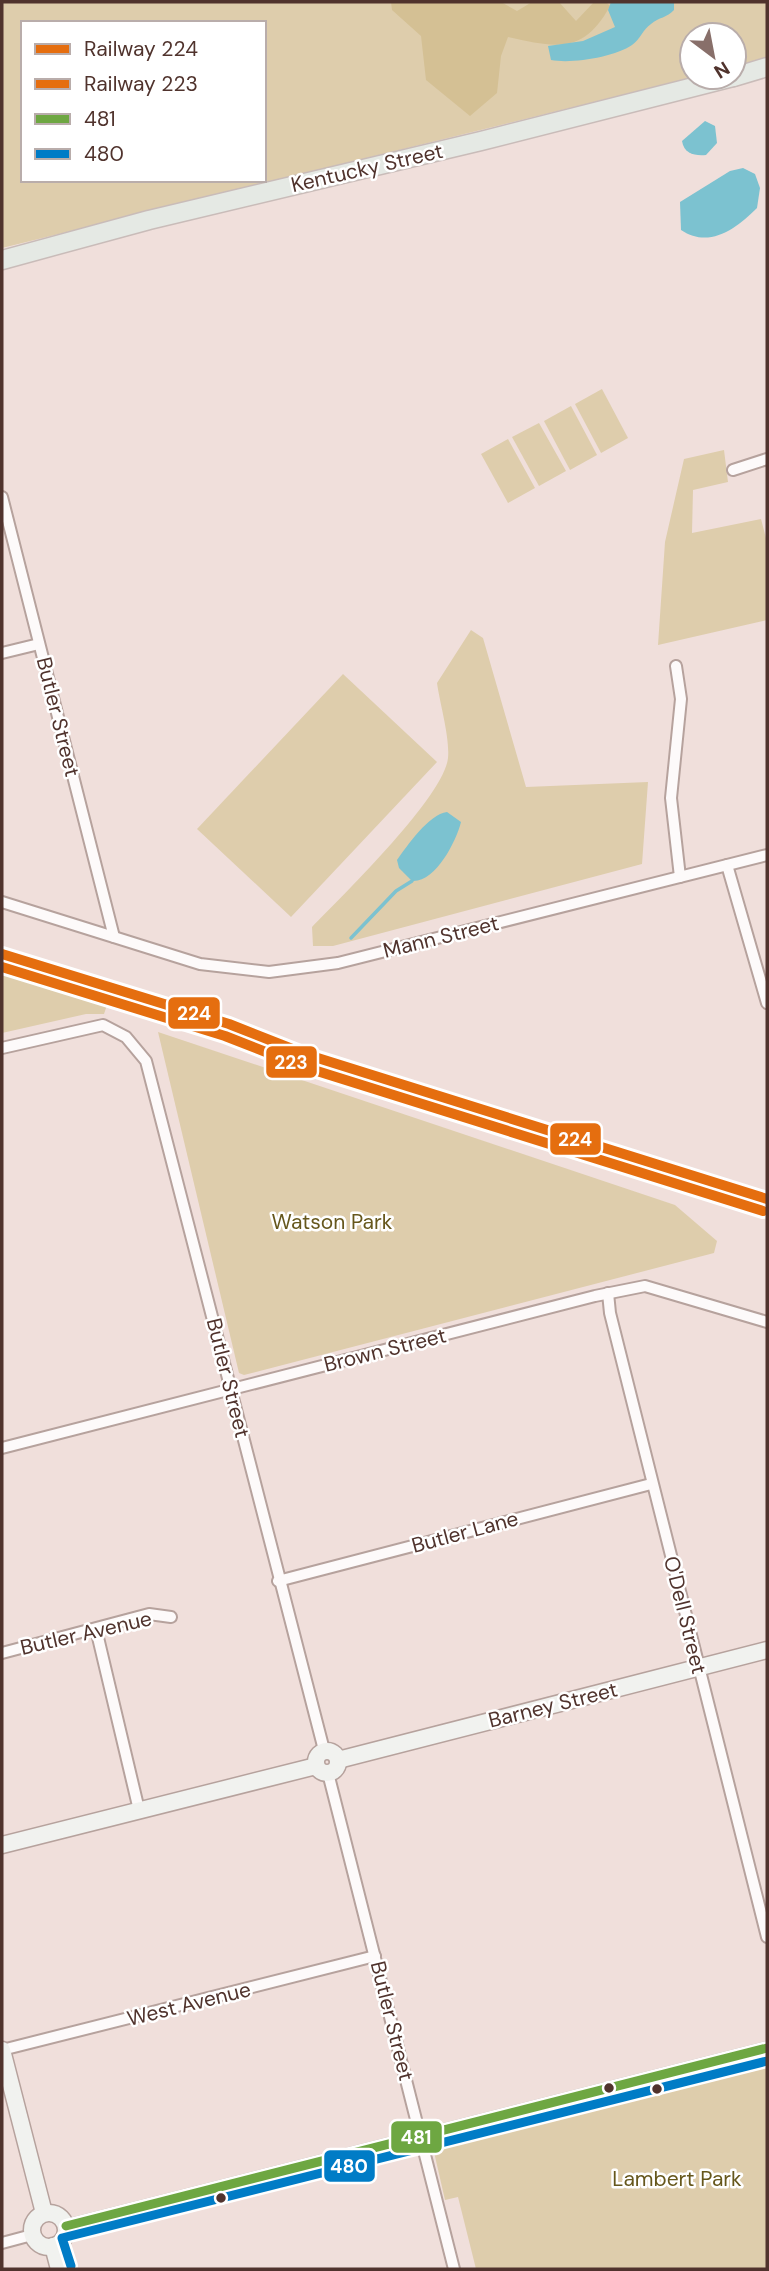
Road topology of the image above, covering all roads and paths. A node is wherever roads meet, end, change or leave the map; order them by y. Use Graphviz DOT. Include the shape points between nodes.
graph roads {
  1 [pos="767,67"];
  2 [pos="748,73"];
  3 [pos="679,91"];
  4 [pos="2,260"];
  5 [pos="767,459"];
  6 [pos="733,470"];
  7 [pos="2,497"];
  8 [pos="39,644"];
  9 [pos="2,653"];
  10 [pos="676,666"];
  11 [pos="767,855"];
  12 [pos="727,865"];
  13 [pos="680,877"];
  14 [pos="2,902"];
  15 [pos="114,937"];
  16 [pos="767,1003"];
  17 [pos="2,1048"];
  18 [pos="608,1293"];
  19 [pos="767,1322"];
  20 [pos="232,1390"];
  21 [pos="2,1448"];
  22 [pos="651,1484"];
  23 [pos="278,1581"];
  24 [pos="171,1617"];
  25 [pos="96,1629"];
  26 [pos="767,1650"];
  27 [pos="2,1653"];
  28 [pos="698,1667"];
  29 [pos="324,1750"];
  30 [pos="338,1760"];
  31 [pos="322,1770"];
  32 [pos="139,1810"];
  33 [pos="2,1845"];
  34 [pos="767,1881"];
  35 [pos="755,1890"];
  36 [pos="767,1937"];
  37 [pos="375,1956"];
  38 [pos="767,2048"];
  39 [pos="2,2050"];
  40 [pos="421,2136"];
  41 [pos="44,2213"];
  42 [pos="65,2226"];
  43 [pos="32,2235"];
  44 [pos="2,2243"];
  45 [pos="53,2246"];
  46 [pos="59,2269"];
  47 [pos="454,2269"];
  1 -- 2 [label="main road, Kentucky Street"];
  3 -- 4 [label="main road, Kentucky Street"];
  5 -- 6 [label="street"];
  7 -- 8 [label="street, Butler Street"];
  8 -- 9 [label="street"];
  8 -- 15 [label="street, Butler Street"];
  10 -- 13 [label="street" via="681,699 671,798"];
  11 -- 12 [label="street, Mann Street"];
  12 -- 13 [label="street, Mann Street"];
  12 -- 16 [label="street"];
  13 -- 15 [label="street, Mann Street" via="302,969 269,972 200,964"];
  14 -- 15 [label="street, Mann Street"];
  17 -- 20 [label="street, Butler Street" via="103,1025 126,1037 146,1061"];
  18 -- 19 [label="street, Brown Street" via="645,1286"];
  18 -- 20 [label="street, Brown Street"];
  18 -- 22 [label="street, O'Dell Street"];
  20 -- 21 [label="street, Brown Street"];
  20 -- 23 [label="street, Butler Street"];
  22 -- 23 [label="street, Butler Lane"];
  22 -- 28 [label="street, O'Dell Street"];
  23 -- 29 [label="street, Butler Street"];
  24 -- 25 [label="street, Butler Avenue" via="149,1614"];
  25 -- 27 [label="street, Butler Avenue"];
  25 -- 32 [label="street"];
  26 -- 28 [label="street, Barney Street"];
  28 -- 30 [label="street, Barney Street"];
  28 -- 35 [label="street, O'Dell Street"];
  29 -- 30 [label="street"];
  29 -- 31 [label="street" via="316,1757"];
  30 -- 31 [label="street" via="334,1771"];
  31 -- 32 [label="street"];
  31 -- 37 [label="street, Butler Street"];
  32 -- 33 [label="street"];
  34 -- 35 [label="street"];
  35 -- 36 [label="street, O'Dell Street"];
  37 -- 39 [label="street, West Avenue"];
  37 -- 40 [label="street, Butler Street"];
  38 -- 40 [label="street"];
  39 -- 41 [label="street"];
  40 -- 42 [label="street"];
  40 -- 47 [label="street, Butler Street"];
  41 -- 42 [label="street" via="57,2215"];
  41 -- 43 [label="street" via="33,2222"];
  42 -- 45 [label="street" via="63,2239"];
  43 -- 44 [label="street"];
  43 -- 45 [label="street" via="38,2243"];
  45 -- 46 [label="street"];
}
